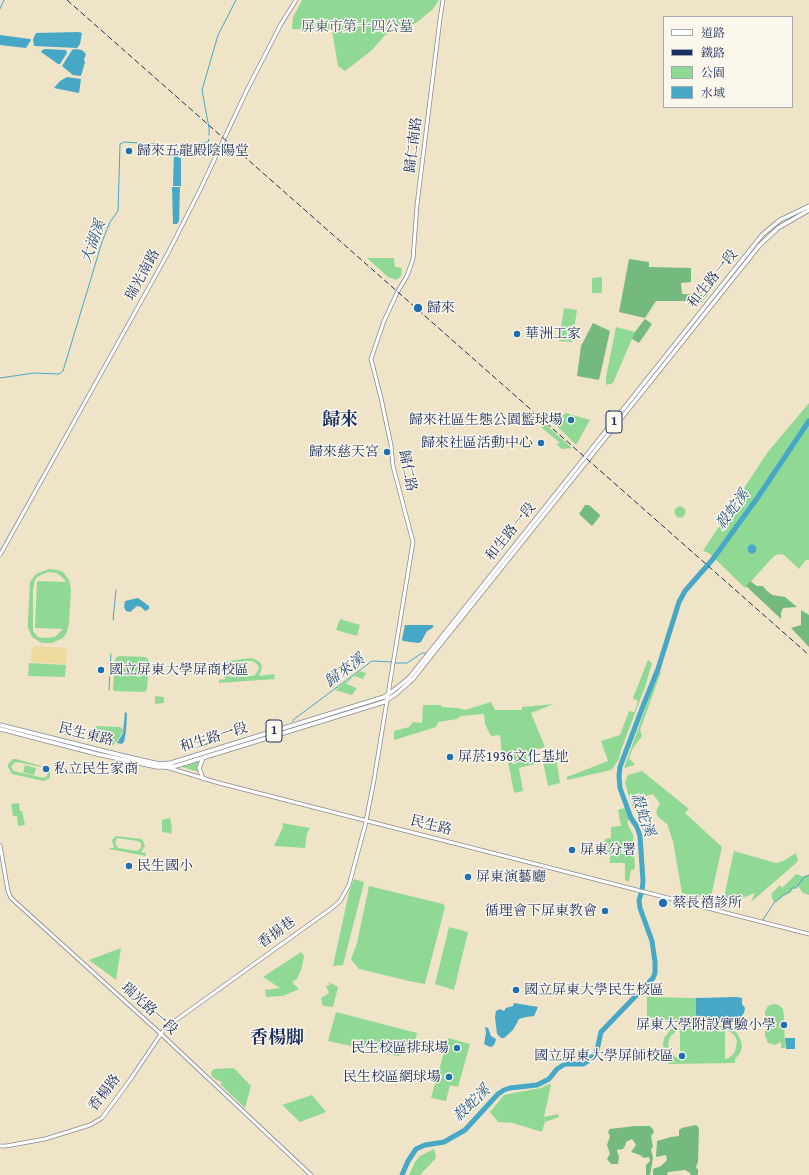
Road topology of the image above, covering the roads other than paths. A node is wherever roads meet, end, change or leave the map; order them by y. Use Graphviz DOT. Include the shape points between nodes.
graph roads {
  1 [pos="296,0"];
  2 [pos="443,0"];
  3 [pos="809,206"];
  4 [pos="809,210"];
  5 [pos="398,291"];
  6 [pos="0,555"];
  7 [pos="430,654"];
  8 [pos="388,694"];
  9 [pos="387,700"];
  10 [pos="0,725"];
  11 [pos="0,729"];
  12 [pos="203,758"];
  13 [pos="159,764"];
  14 [pos="166,767"];
  15 [pos="203,779"];
  16 [pos="219,784"];
  17 [pos="366,821"];
  18 [pos="0,845"];
  19 [pos="809,934"];
  20 [pos="161,1034"];
  21 [pos="0,1146"];
  22 [pos="311,1175"];
  1 -- 6 [label="street, 瑞光南路" via="247,90 202,188 168,253"];
  2 -- 5 [label="street, 歸仁南路" via="417,205 413,259"];
  3 -- 7 [label="main road, 和生路一段 / 1" via="780,220 762,235"];
  4 -- 7 [label="main road, 和生路一段 / 1" via="778,228 759,246"];
  5 -- 8 [label="street, 歸仁路" via="371,359 391,445 393,466 413,542"];
  7 -- 8 [label="main road, 和生路一段 / 1" via="401,686"];
  7 -- 9 [label="main road, 和生路一段 / 1" via="406,687"];
  8 -- 9 [label="street, 歸仁路"];
  8 -- 13 [label="main road, 和生路一段 / 1" via="171,763"];
  9 -- 12 [label="main road, 和生路一段 / 1"];
  9 -- 17 [label="street, 歸仁路"];
  10 -- 13 [label="main road, 民生東路 / 1"];
  11 -- 14 [label="main road, 民生東路 / 1" via="97,754"];
  12 -- 14 [label="main road, 和生路一段 / 1"];
  12 -- 15 [label="main road" via="199,768"];
  13 -- 14 [label="street, 民生東路"];
  14 -- 15 [label="street, 民生東路"];
  15 -- 16 [label="street, 民生東路"];
  16 -- 17 [label="street, 民生路"];
  17 -- 19 [label="street, 民生路"];
  17 -- 20 [label="street, 香揚巷" via="352,877 340,900 168,1025"];
  18 -- 20 [label="street, 瑞光路一段" via="11,898"];
  20 -- 21 [label="street, 香楊路" via="102,1118 90,1125 45,1139"];
  20 -- 22 [label="street, 瑞光路一段"];
}
